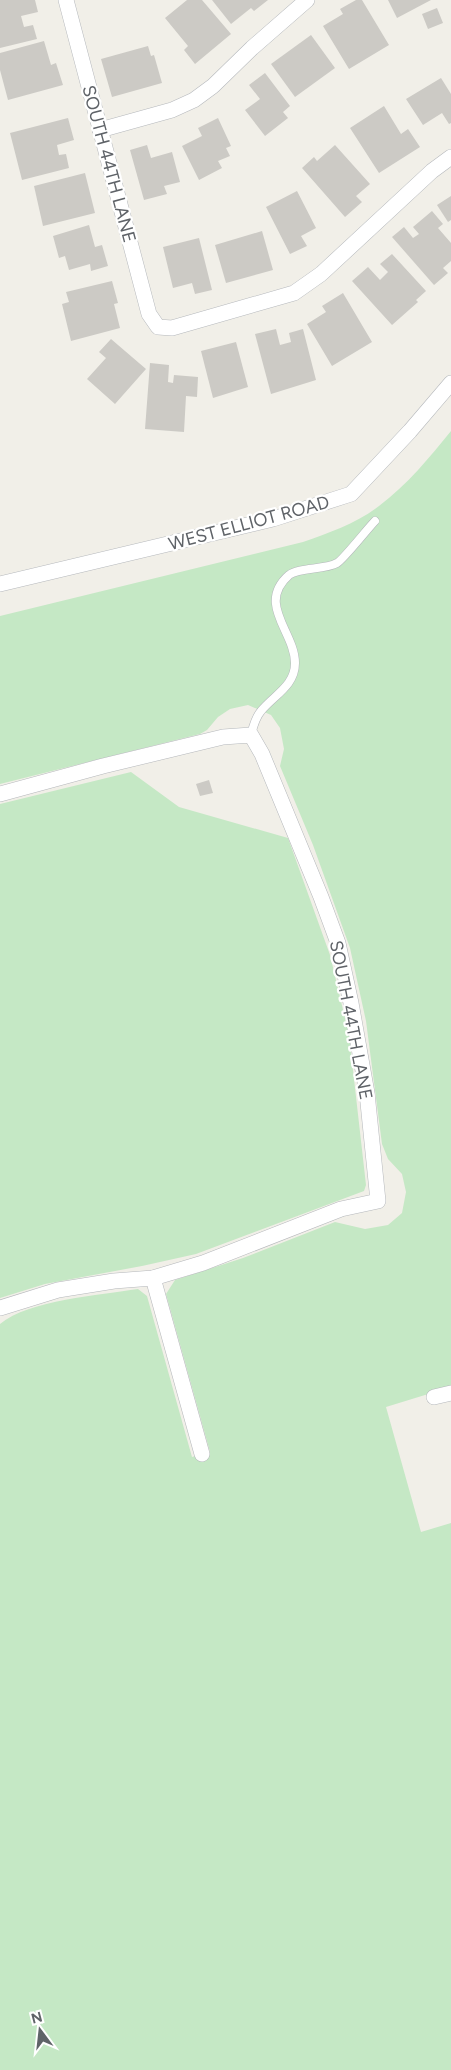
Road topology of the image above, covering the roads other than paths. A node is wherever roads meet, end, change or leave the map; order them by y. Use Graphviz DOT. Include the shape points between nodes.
graph roads {
  1 [pos="66,0"];
  2 [pos="307,0"];
  3 [pos="100,130"];
  4 [pos="451,158"];
  5 [pos="451,383"];
  6 [pos="375,521"];
  7 [pos="0,584"];
  8 [pos="251,735"];
  9 [pos="0,794"];
  10 [pos="154,1278"];
  11 [pos="0,1308"];
  12 [pos="451,1393"];
  13 [pos="434,1397"];
  14 [pos="202,1454"];
  1 -- 3 [label="street, SOUTH 44TH LANE"];
  2 -- 3 [label="street" via="194,100 172,110"];
  3 -- 4 [label="street, SOUTH 44TH LANE" via="149,314 158,326 172,328 294,293 321,274 432,171"];
  5 -- 7 [label="street, WEST ELLIOT ROAD" via="352,494 273,519"];
  6 -- 8 [label="lane" via="337,563 290,574 280,588 275,597 276,608 293,649 295,664 292,679 261,711"];
  8 -- 9 [label="street" via="222,737"];
  8 -- 10 [label="street, SOUTH 44TH LANE" via="304,854 338,943 366,1093 378,1201 341,1209 203,1263"];
  10 -- 11 [label="street" via="58,1290"];
  10 -- 14 [label="street"];
  12 -- 13 [label="street"];
}
